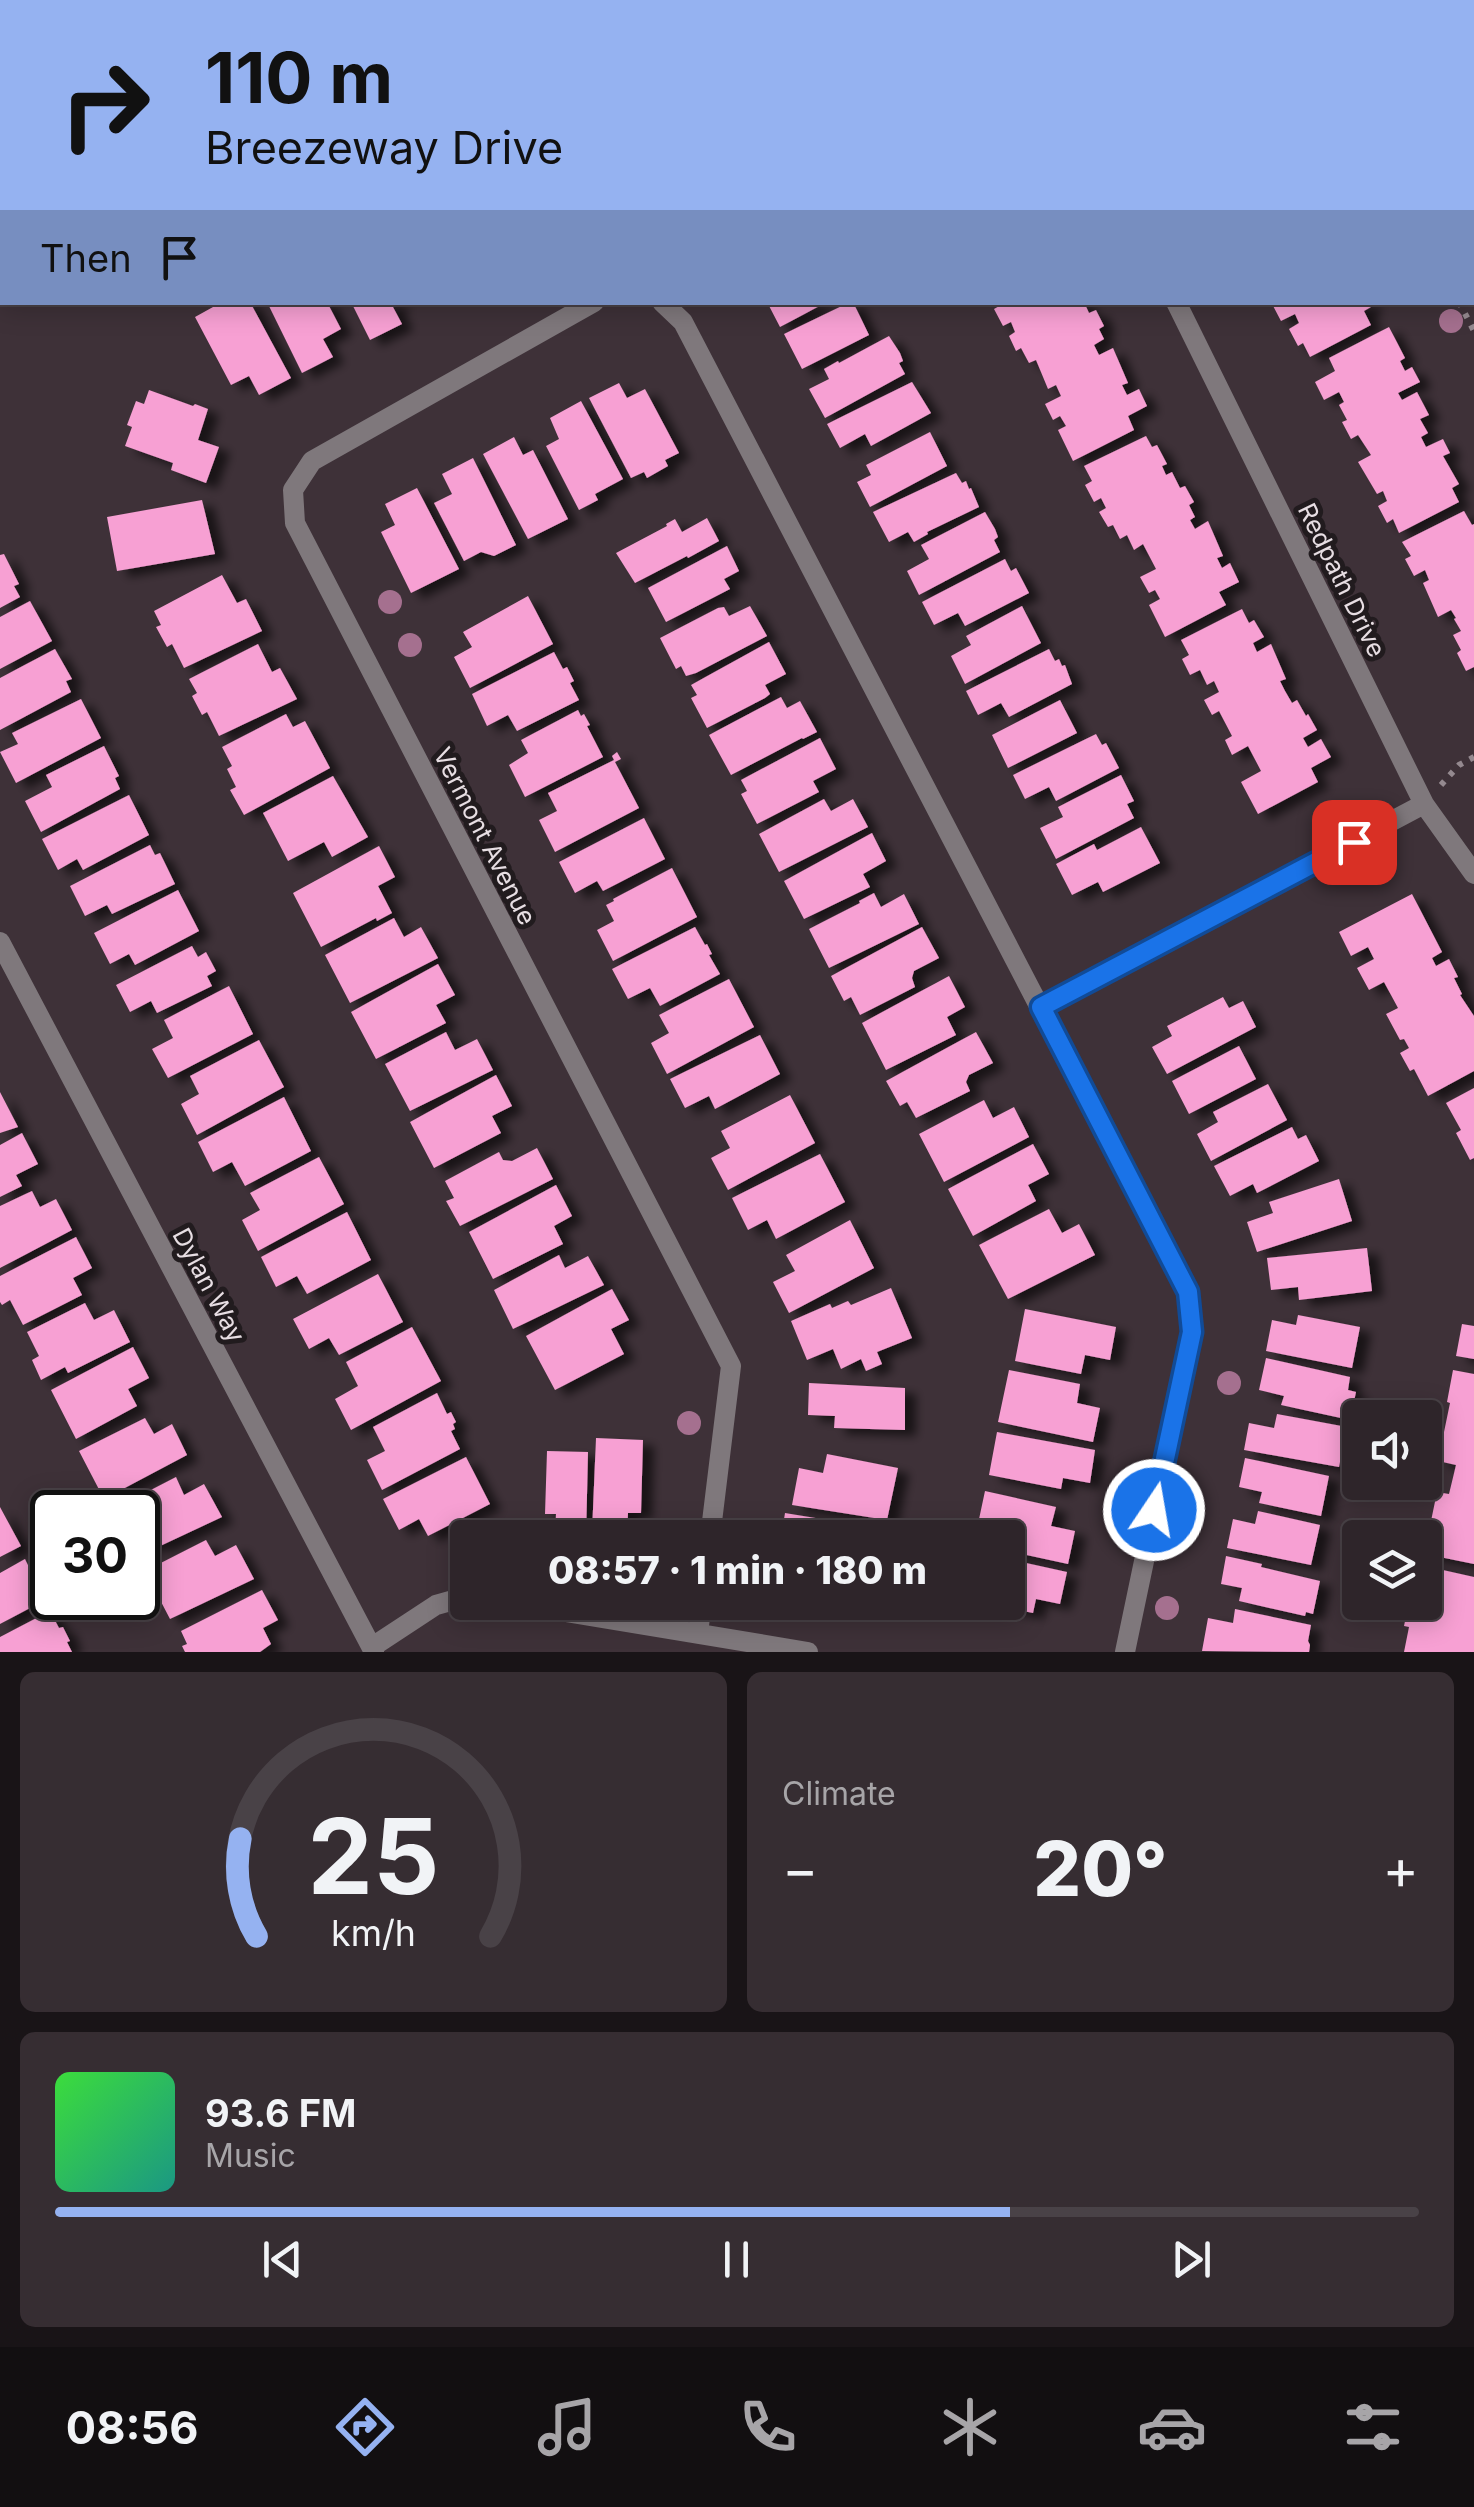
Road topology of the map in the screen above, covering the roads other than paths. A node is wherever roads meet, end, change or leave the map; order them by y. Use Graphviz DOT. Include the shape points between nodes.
graph roads {
  1 [pos="589,305"];
  2 [pos="665,305"];
  3 [pos="1177,305"];
  4 [pos="1424,804"];
  5 [pos="1474,874"];
  6 [pos="0,942"];
  7 [pos="1041,1007"];
  8 [pos="712,1520"];
  9 [pos="450,1601"];
  10 [pos="617,1620"];
  11 [pos="700,1620"];
  12 [pos="698,1633"];
  13 [pos="373,1650"];
  14 [pos="808,1652"];
  15 [pos="1125,1652"];
  1 -- 8 [label="street, Vermont Avenue" via="312,461 293,490 295,523 731,1366"];
  2 -- 7 [label="street" via="683,322"];
  3 -- 4 [label="street, Redpath Drive"];
  4 -- 5 [label="street, Redpath Drive"];
  4 -- 7 [label="street"];
  6 -- 13 [label="street, Dylan Way"];
  7 -- 15 [label="street" via="1188,1292 1192,1332"];
  9 -- 13 [label="street"];
  10 -- 12 [label="street"];
  11 -- 12 [label="street"];
  12 -- 14 [label="street"];
}
